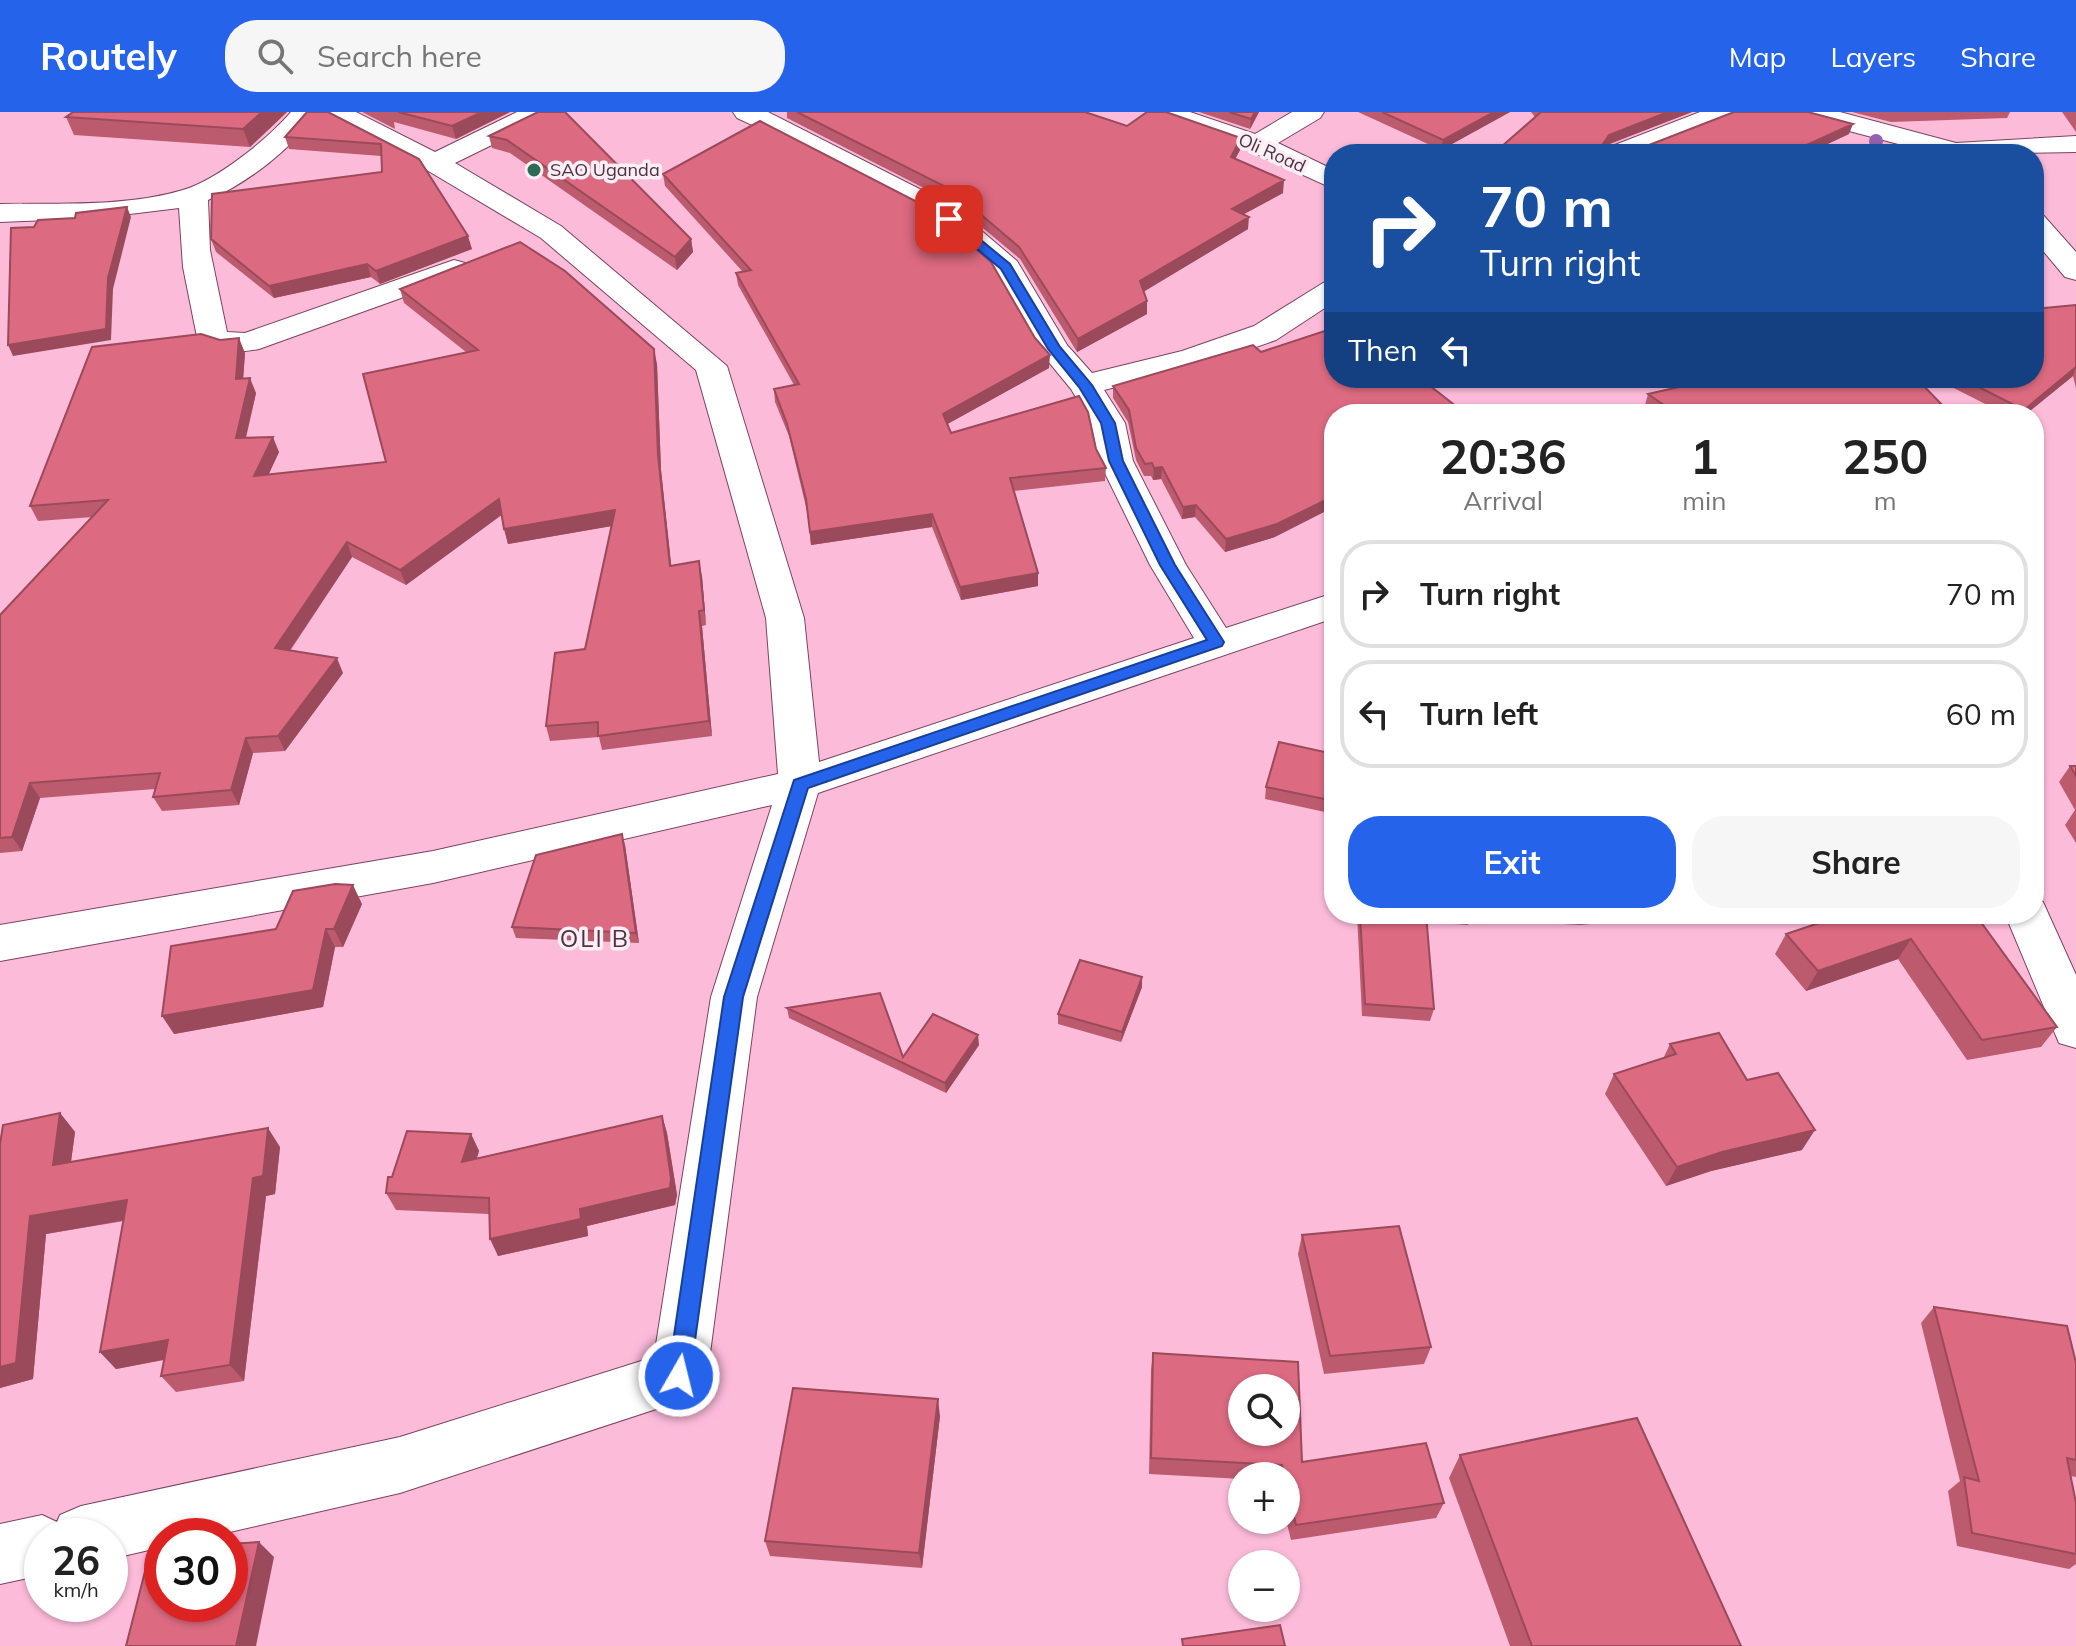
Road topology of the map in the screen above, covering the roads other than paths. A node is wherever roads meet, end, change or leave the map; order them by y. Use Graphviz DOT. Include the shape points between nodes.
graph roads {
  1 [pos="305,112"];
  2 [pos="336,112"];
  3 [pos="538,112"];
  4 [pos="746,112"];
  5 [pos="1164,112"];
  6 [pos="1311,112"];
  7 [pos="1724,112"];
  8 [pos="1809,112"];
  9 [pos="1258,144"];
  10 [pos="1642,144"];
  11 [pos="1928,144"];
  12 [pos="2076,144"];
  13 [pos="2044,146"];
  14 [pos="435,163"];
  15 [pos="1324,176"];
  16 [pos="194,196"];
  17 [pos="0,213"];
  18 [pos="2044,234"];
  19 [pos="481,259"];
  20 [pos="2076,271"];
  21 [pos="1324,295"];
  22 [pos="1085,385"];
  23 [pos="1324,608"];
  24 [pos="1216,642"];
  25 [pos="800,784"];
  26 [pos="2031,924"];
  27 [pos="0,943"];
  28 [pos="2076,1029"];
  29 [pos="128,1526"];
  30 [pos="24,1549"];
  31 [pos="0,1554"];
  1 -- 16 [label="street" via="256,159"];
  2 -- 14 [label="street"];
  3 -- 14 [label="street"];
  4 -- 22 [label="street" via="941,211 1006,267 1054,349"];
  5 -- 9 [label="street, Oli Road"];
  6 -- 9 [label="street"];
  7 -- 10 [label="street"];
  8 -- 11 [label="street"];
  9 -- 15 [label="street, Oli Road"];
  12 -- 13 [label="street"];
  14 -- 25 [label="street" via="711,366 785,618"];
  16 -- 17 [label="street"];
  16 -- 19 [label="street" via="191,226 201,286 213,337 226,342 248,342"];
  18 -- 20 [label="street"];
  21 -- 22 [label="street" via="1265,333 1193,358"];
  22 -- 24 [label="street" via="1108,423 1116,461 1168,565"];
  23 -- 24 [label="street"];
  24 -- 25 [label="street"];
  25 -- 27 [label="street" via="433,867"];
  25 -- 29 [label="street" via="734,997 679,1376 400,1465"];
  26 -- 28 [label="street"];
  30 -- 31 [label="street"];
}
